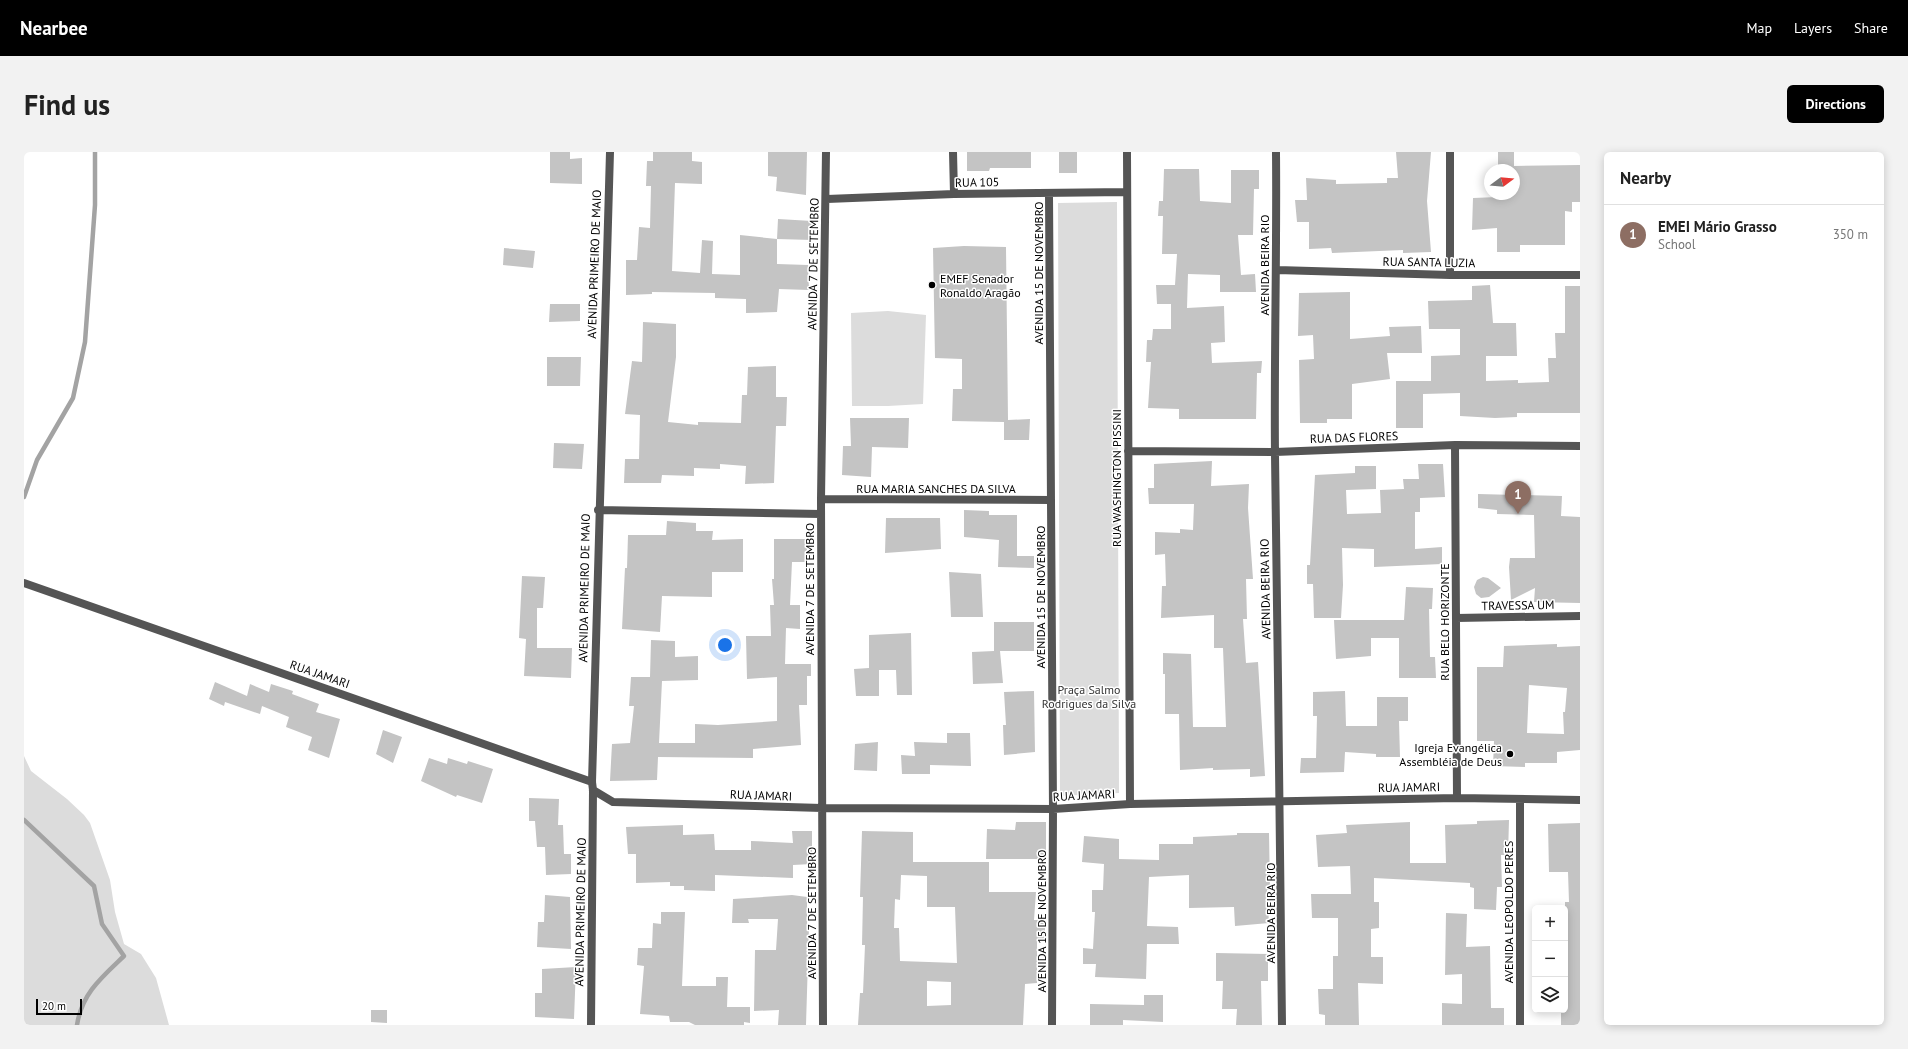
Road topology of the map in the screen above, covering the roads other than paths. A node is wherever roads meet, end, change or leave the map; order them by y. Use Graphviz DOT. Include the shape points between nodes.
graph roads {
  1 [pos="610,152"];
  2 [pos="826,152"];
  3 [pos="953,152"];
  4 [pos="1127,152"];
  5 [pos="1276,152"];
  6 [pos="1450,152"];
  7 [pos="1126,192"];
  8 [pos="954,194"];
  9 [pos="1050,194"];
  10 [pos="827,199"];
  11 [pos="1277,270"];
  12 [pos="1450,275"];
  13 [pos="1580,275"];
  14 [pos="1455,445"];
  15 [pos="1580,446"];
  16 [pos="1128,451"];
  17 [pos="1275,452"];
  18 [pos="821,499"];
  19 [pos="1051,500"];
  20 [pos="598,510"];
  21 [pos="821,514"];
  22 [pos="24,583"];
  23 [pos="1580,616"];
  24 [pos="1456,618"];
  25 [pos="592,786"];
  26 [pos="1457,798"];
  27 [pos="1520,800"];
  28 [pos="1580,800"];
  29 [pos="1281,802"];
  30 [pos="1130,804"];
  31 [pos="822,808"];
  32 [pos="1053,809"];
  33 [pos="591,1025"];
  34 [pos="823,1025"];
  35 [pos="1052,1025"];
  36 [pos="1282,1025"];
  37 [pos="1520,1025"];
  1 -- 20 [label="street, AVENIDA PRIMEIRO DE MAIO"];
  2 -- 10 [label="street, AVENIDA 7 DE SETEMBRO"];
  3 -- 8 [label="street"];
  4 -- 7 [label="street, RUA WASHINGTON PISSINI"];
  5 -- 11 [label="street, AVENIDA BEIRA RIO"];
  6 -- 12 [label="street"];
  7 -- 9 [label="street, RUA 105"];
  7 -- 16 [label="street, RUA WASHINGTON PISSINI"];
  8 -- 9 [label="street, RUA 105"];
  8 -- 10 [label="street, RUA 105"];
  9 -- 19 [label="street, AVENIDA 15 DE NOVEMBRO"];
  10 -- 18 [label="street, AVENIDA 7 DE SETEMBRO"];
  11 -- 12 [label="street, RUA SANTA LUZIA"];
  11 -- 17 [label="street, AVENIDA BEIRA RIO"];
  12 -- 13 [label="street, RUA SANTA LUZIA"];
  14 -- 15 [label="street, RUA DAS FLORES"];
  14 -- 17 [label="street, RUA DAS FLORES"];
  14 -- 24 [label="street, RUA BELO HORIZONTE"];
  16 -- 17 [label="street, RUA DAS FLORES"];
  16 -- 30 [label="street, RUA WASHINGTON PISSINI"];
  17 -- 29 [label="street, AVENIDA BEIRA RIO"];
  18 -- 19 [label="street, RUA MARIA SANCHES DA SILVA"];
  18 -- 21 [label="street, AVENIDA 7 DE SETEMBRO"];
  19 -- 32 [label="street, AVENIDA 15 DE NOVEMBRO"];
  20 -- 21 [label="street"];
  20 -- 25 [label="street, AVENIDA PRIMEIRO DE MAIO"];
  21 -- 31 [label="street, AVENIDA 7 DE SETEMBRO"];
  22 -- 25 [label="street, RUA JAMARI"];
  23 -- 24 [label="street, TRAVESSA UM"];
  24 -- 26 [label="street, RUA BELO HORIZONTE"];
  25 -- 31 [label="street, RUA JAMARI" via="613,802"];
  25 -- 33 [label="street, AVENIDA PRIMEIRO DE MAIO"];
  26 -- 27 [label="street, RUA JAMARI"];
  26 -- 29 [label="street, RUA JAMARI"];
  27 -- 28 [label="street, RUA JAMARI"];
  27 -- 37 [label="street, AVENIDA LEOPOLDO PERES"];
  29 -- 30 [label="street, RUA JAMARI"];
  29 -- 36 [label="street, AVENIDA BEIRA RIO"];
  30 -- 32 [label="street, RUA JAMARI"];
  31 -- 32 [label="street, RUA JAMARI"];
  31 -- 34 [label="street, AVENIDA 7 DE SETEMBRO"];
  32 -- 35 [label="street, AVENIDA 15 DE NOVEMBRO"];
}
